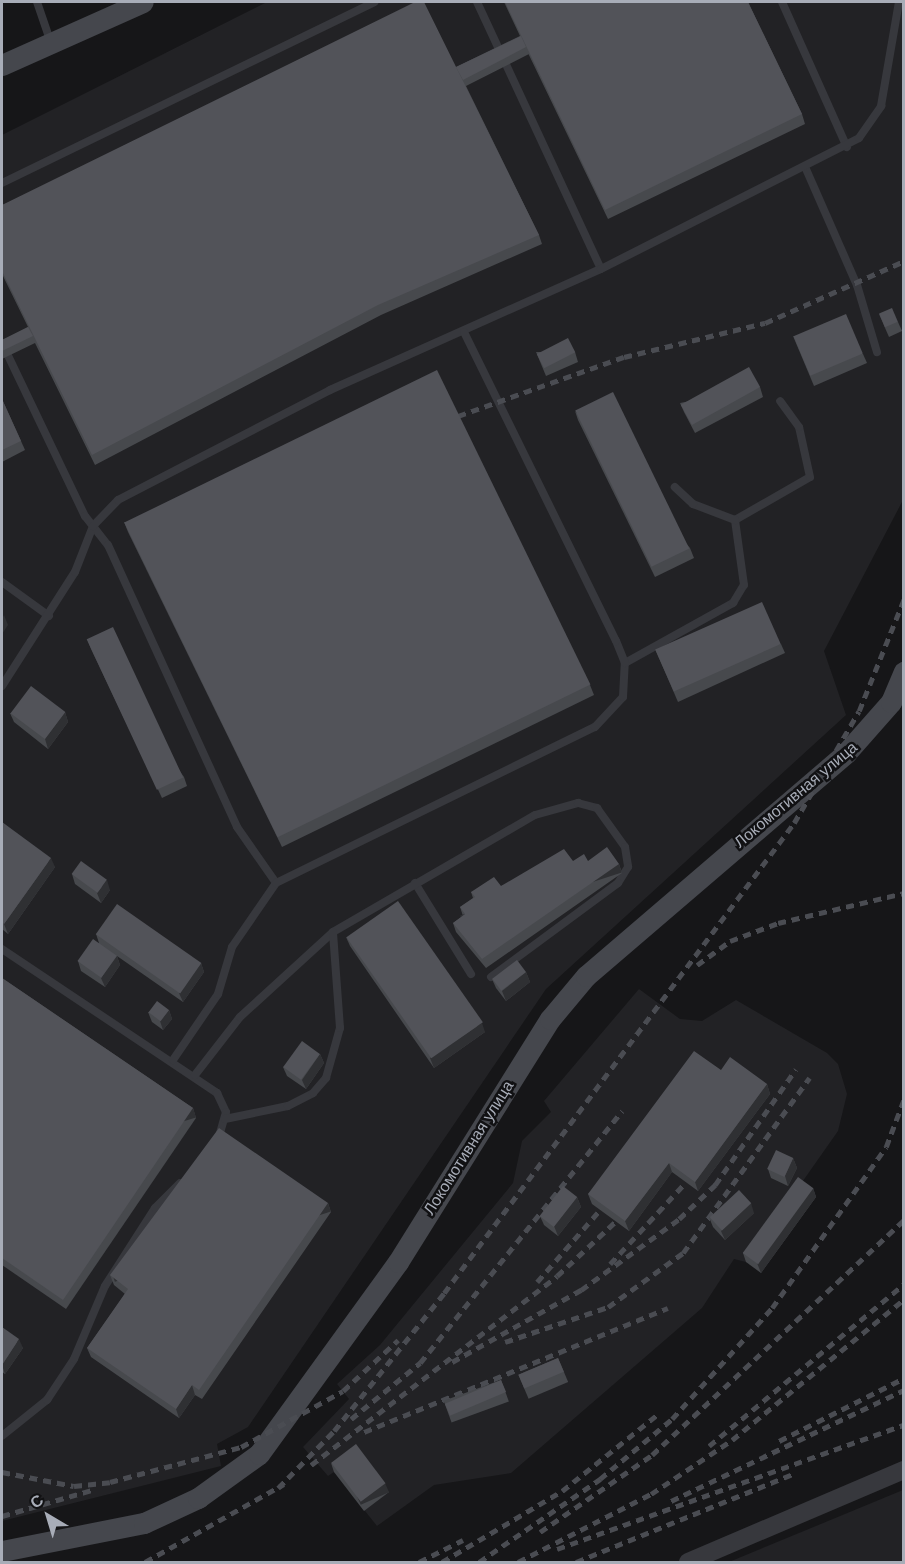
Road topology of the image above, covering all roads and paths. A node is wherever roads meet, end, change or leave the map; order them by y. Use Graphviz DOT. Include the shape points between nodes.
graph roads {
  1 [pos="37,2"];
  2 [pos="143,2"];
  3 [pos="374,2"];
  4 [pos="477,2"];
  5 [pos="782,2"];
  6 [pos="898,2"];
  7 [pos="52,46"];
  8 [pos="2,65"];
  9 [pos="847,147"];
  10 [pos="806,169"];
  11 [pos="2,183"];
  12 [pos="601,269"];
  13 [pos="464,332"];
  14 [pos="2,343"];
  15 [pos="877,352"];
  16 [pos="780,402"];
  17 [pos="675,487"];
  18 [pos="735,520"];
  19 [pos="93,526"];
  20 [pos="2,582"];
  21 [pos="49,616"];
  22 [pos="625,663"];
  23 [pos="903,672"];
  24 [pos="2,686"];
  25 [pos="415,883"];
  26 [pos="276,884"];
  27 [pos="333,932"];
  28 [pos="2,949"];
  29 [pos="471,974"];
  30 [pos="490,977"];
  31 [pos="173,1060"];
  32 [pos="195,1075"];
  33 [pos="225,1119"];
  34 [pos="213,1146"];
  35 [pos="188,1176"];
  36 [pos="2,1436"];
  37 [pos="903,1470"];
  38 [pos="2,1551"];
  39 [pos="688,1563"];
  1 -- 7 [label="lane"];
  2 -- 7 [label="main road"];
  3 -- 11 [label="lane"];
  4 -- 12 [label="lane"];
  5 -- 9 [label="lane" via="841,122"];
  6 -- 9 [label="lane" via="880,106 871,126"];
  7 -- 8 [label="main road"];
  9 -- 10 [label="lane"];
  10 -- 12 [label="lane"];
  10 -- 15 [label="lane" via="865,305"];
  12 -- 13 [label="lane"];
  13 -- 19 [label="lane" via="228,441 118,500"];
  13 -- 22 [label="lane"];
  14 -- 19 [label="lane"];
  16 -- 18 [label="lane" via="799,427 810,477"];
  17 -- 18 [label="lane" via="693,504"];
  18 -- 22 [label="lane" via="744,585 733,603"];
  19 -- 21 [label="lane" via="88,547"];
  19 -- 26 [label="lane" via="108,545 237,827"];
  20 -- 21 [label="lane"];
  21 -- 24 [label="lane"];
  22 -- 26 [label="lane" via="623,698 595,727"];
  23 -- 38 [label="main road, Локомотивная улица" via="891,702 846,753 579,984 550,1019 398,1262 259,1454 207,1492 144,1523"];
  25 -- 27 [label="lane"];
  25 -- 29 [label="lane"];
  25 -- 30 [label="lane" via="535,815 578,803 597,808 612,826 625,847 628,867 618,883"];
  26 -- 31 [label="lane" via="232,946 218,994"];
  27 -- 32 [label="lane" via="240,1017"];
  27 -- 33 [label="lane" via="340,1028 326,1078 313,1093 288,1106"];
  28 -- 31 [label="lane"];
  31 -- 32 [label="lane"];
  32 -- 33 [label="lane" via="217,1093"];
  33 -- 34 [label="lane"];
  35 -- 36 [label="lane" via="155,1208 105,1286 74,1359 47,1400"];
  37 -- 39 [label="street"];
}
